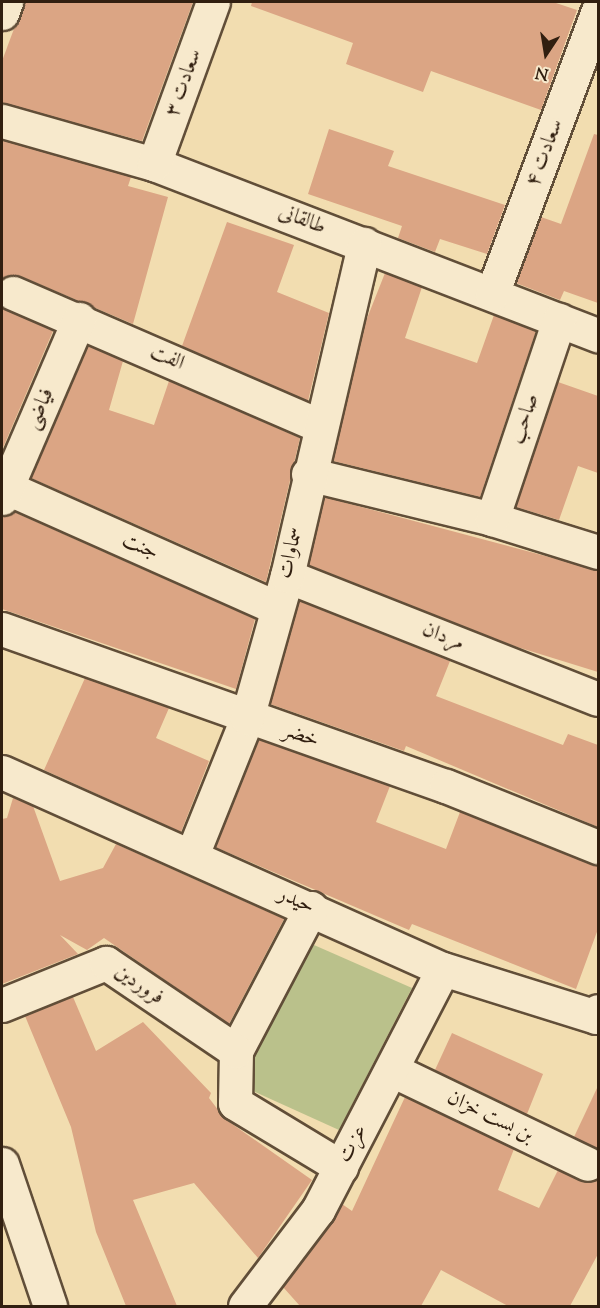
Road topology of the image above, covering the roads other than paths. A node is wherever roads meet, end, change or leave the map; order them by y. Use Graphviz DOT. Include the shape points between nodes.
graph roads {
  1 [pos="6,2"];
  2 [pos="213,2"];
  3 [pos="2,13"];
  4 [pos="597,21"];
  5 [pos="2,121"];
  6 [pos="154,164"];
  7 [pos="364,244"];
  8 [pos="13,293"];
  9 [pos="492,294"];
  10 [pos="79,319"];
  11 [pos="559,320"];
  12 [pos="598,335"];
  13 [pos="320,426"];
  14 [pos="308,474"];
  15 [pos="3,493"];
  16 [pos="492,519"];
  17 [pos="598,552"];
  18 [pos="287,576"];
  19 [pos="275,606"];
  20 [pos="2,629"];
  21 [pos="598,699"];
  22 [pos="247,718"];
  23 [pos="2,772"];
  24 [pos="598,847"];
  25 [pos="192,855"];
  26 [pos="311,908"];
  27 [pos="443,969"];
  28 [pos="2,1005"];
  29 [pos="597,1014"];
  30 [pos="236,1051"];
  31 [pos="393,1070"];
  32 [pos="2,1164"];
  33 [pos="588,1164"];
  34 [pos="341,1167"];
  35 [pos="50,1306"];
  36 [pos="245,1306"];
  1 -- 3 [label="street"];
  2 -- 6 [label="street, سعادت ۳"];
  4 -- 9 [label="street, سعادت ۴"];
  5 -- 6 [label="street, طالقانی"];
  6 -- 7 [label="street, طالقانی"];
  7 -- 9 [label="street, طالقانی"];
  7 -- 13 [label="street, سماوات"];
  8 -- 10 [label="street, الفت"];
  9 -- 11 [label="street, طالقانی"];
  10 -- 13 [label="street, الفت"];
  10 -- 15 [label="street, فیاضی"];
  11 -- 12 [label="street, طالقانی"];
  11 -- 16 [label="street, صاحب"];
  13 -- 14 [label="street, سماوات"];
  14 -- 16 [label="street"];
  14 -- 18 [label="street, سماوات"];
  15 -- 19 [label="street, جنت"];
  16 -- 17 [label="street"];
  18 -- 19 [label="street, سماوات"];
  18 -- 21 [label="street, مردان"];
  19 -- 22 [label="street, سماوات"];
  20 -- 22 [label="street, خضر"];
  22 -- 24 [label="street, خضر"];
  22 -- 25 [label="street, سماوات"];
  23 -- 25 [label="street, حیدر"];
  25 -- 26 [label="street, حیدر"];
  26 -- 27 [label="street, حیدر"];
  26 -- 30 [label="street"];
  27 -- 29 [label="street, حیدر"];
  27 -- 31 [label="street, عزت"];
  28 -- 30 [label="street, فروردین" via="106,963"];
  30 -- 34 [label="street" via="235,1103"];
  31 -- 33 [label="street, بن بست خزان"];
  31 -- 34 [label="street, عزت"];
  32 -- 35 [label="street"];
  34 -- 36 [label="street, عزت" via="318,1210"];
}
